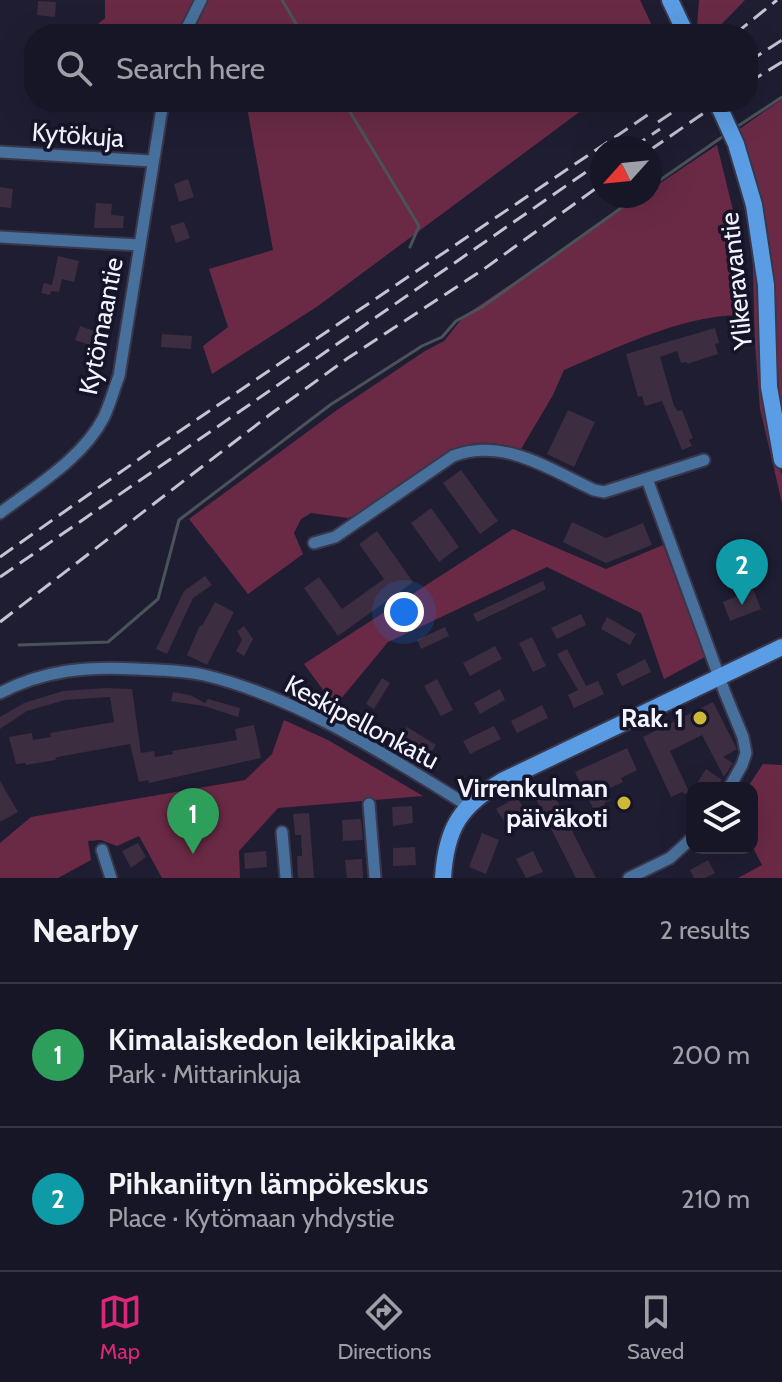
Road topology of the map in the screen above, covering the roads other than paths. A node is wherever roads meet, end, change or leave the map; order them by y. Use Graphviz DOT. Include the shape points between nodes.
graph roads {
  1 [pos="201,0"];
  2 [pos="670,0"];
  3 [pos="189,24"];
  4 [pos="681,24"];
  5 [pos="161,112"];
  6 [pos="722,112"];
  7 [pos="0,152"];
  8 [pos="152,161"];
  9 [pos="0,237"];
  10 [pos="139,245"];
  11 [pos="704,460"];
  12 [pos="782,460"];
  13 [pos="647,479"];
  14 [pos="0,513"];
  15 [pos="314,543"];
  16 [pos="782,647"];
  17 [pos="721,677"];
  18 [pos="0,693"];
  19 [pos="732,782"];
  20 [pos="369,804"];
  21 [pos="467,805"];
  22 [pos="282,832"];
  23 [pos="686,843"];
  24 [pos="102,850"];
  25 [pos="111,878"];
  26 [pos="286,878"];
  27 [pos="375,878"];
  28 [pos="443,878"];
  29 [pos="629,878"];
  1 -- 3 [label="street"];
  2 -- 4 [label="street"];
  5 -- 8 [label="street, Kytömaantie"];
  6 -- 12 [label="street, Ylikeravantie, bridge" via="754,205 766,285 769,387"];
  7 -- 8 [label="street, Kytökuja"];
  8 -- 10 [label="street, Kytömaantie"];
  9 -- 10 [label="street"];
  10 -- 14 [label="street, Kytömaantie" via="119,376 104,416 65,462"];
  11 -- 13 [label="street"];
  13 -- 15 [label="street" via="604,492 504,450 472,449 453,456 335,537"];
  13 -- 17 [label="street"];
  16 -- 17 [label="street"];
  17 -- 19 [label="street" via="746,753"];
  17 -- 21 [label="street" via="504,780"];
  18 -- 21 [label="street, Keskipellonkatu" via="38,676 98,666 201,675 297,707"];
  20 -- 27 [label="street"];
  21 -- 28 [label="street" via="451,832"];
  22 -- 26 [label="street"];
  23 -- 29 [label="street" via="670,858"];
  24 -- 25 [label="street"];
}
